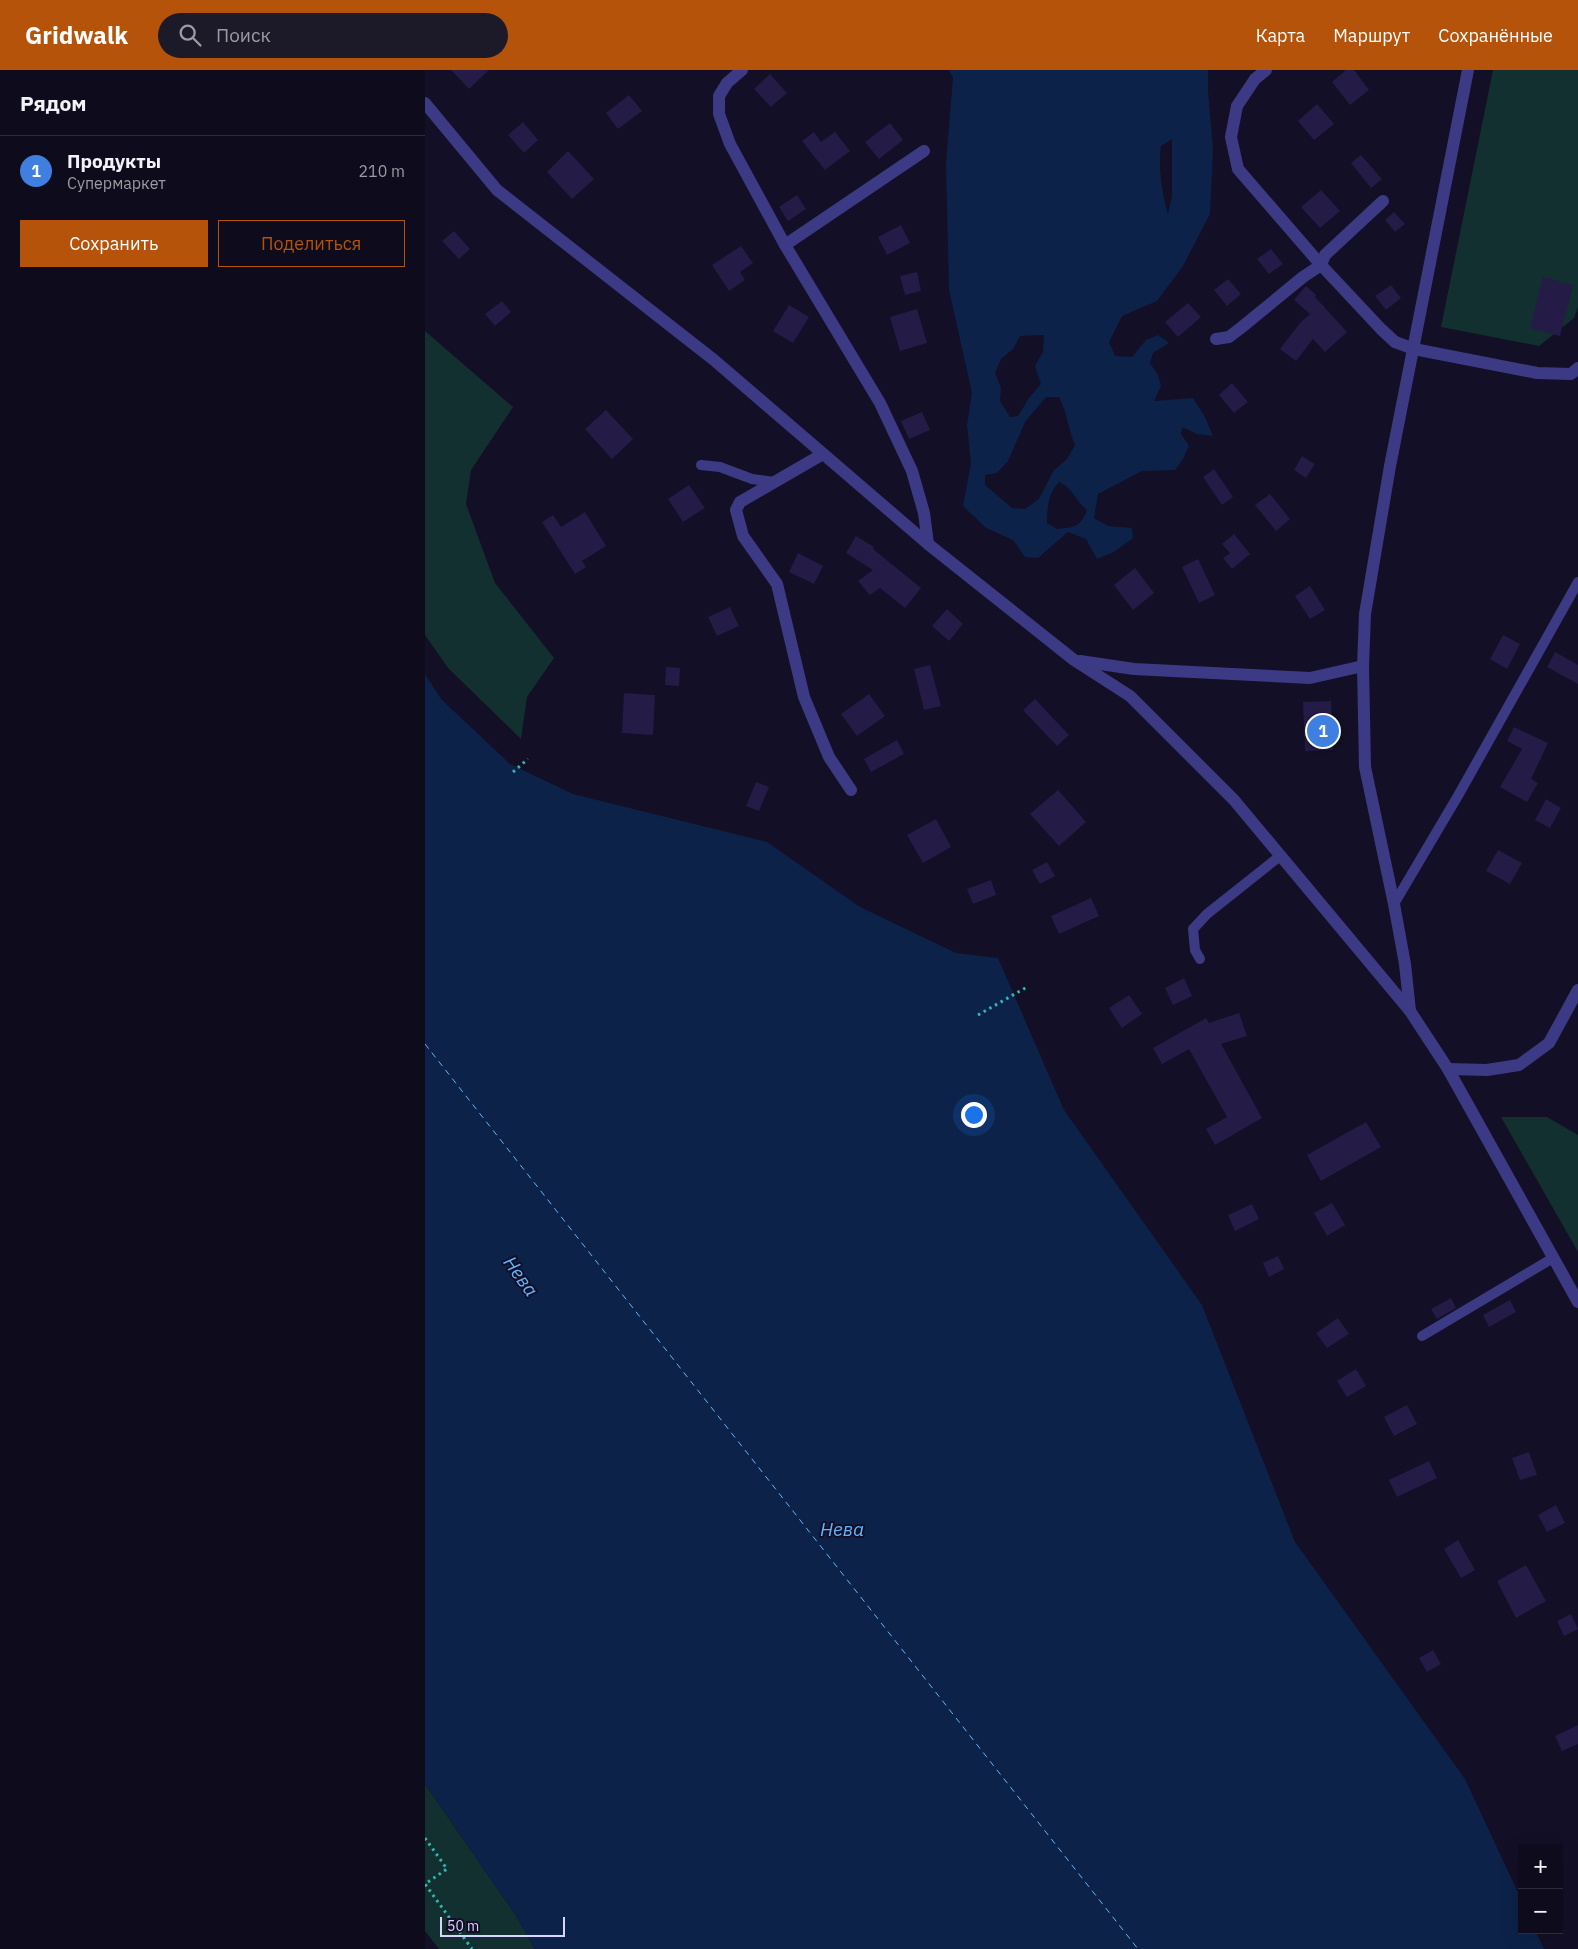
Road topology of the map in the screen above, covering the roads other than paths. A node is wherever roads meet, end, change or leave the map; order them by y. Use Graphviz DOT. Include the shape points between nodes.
graph roads {
  1 [pos="742,70"];
  2 [pos="1266,70"];
  3 [pos="1468,70"];
  4 [pos="425,103"];
  5 [pos="924,151"];
  6 [pos="1383,201"];
  7 [pos="785,245"];
  8 [pos="1321,265"];
  9 [pos="1216,339"];
  10 [pos="1413,348"];
  11 [pos="1578,368"];
  12 [pos="823,454"];
  13 [pos="701,465"];
  14 [pos="774,482"];
  15 [pos="928,544"];
  16 [pos="1578,582"];
  17 [pos="1074,660"];
  18 [pos="1363,666"];
  19 [pos="851,790"];
  20 [pos="1280,856"];
  21 [pos="1394,904"];
  22 [pos="1200,959"];
  23 [pos="1578,990"];
  24 [pos="1410,1011"];
  25 [pos="1448,1069"];
  26 [pos="1553,1258"];
  27 [pos="1578,1302"];
  28 [pos="1422,1336"];
  1 -- 7 [label="street" via="727,83 719,96 719,114 730,144"];
  2 -- 8 [label="street" via="1255,79 1237,106 1231,137 1239,169"];
  3 -- 10 [label="street"];
  4 -- 12 [label="street" via="497,190 714,360"];
  5 -- 7 [label="street"];
  6 -- 8 [label="street" via="1325,254"];
  7 -- 15 [label="street" via="880,403 912,471 925,512"];
  8 -- 9 [label="street" via="1235,332"];
  8 -- 10 [label="street" via="1395,342"];
  10 -- 11 [label="street" via="1537,374 1571,374"];
  10 -- 18 [label="street" via="1365,614"];
  12 -- 14 [label="street"];
  12 -- 15 [label="street"];
  13 -- 14 [label="lane"];
  14 -- 19 [label="street" via="740,502 736,510 743,536 777,584 804,697 829,757"];
  15 -- 17 [label="street"];
  16 -- 21 [label="lane"];
  17 -- 18 [label="street" via="1134,669 1310,678"];
  17 -- 20 [label="street" via="1130,696 1234,800"];
  18 -- 21 [label="street" via="1365,767"];
  20 -- 22 [label="lane" via="1193,929 1195,950"];
  20 -- 24 [label="street"];
  21 -- 24 [label="street"];
  23 -- 25 [label="street" via="1549,1043 1519,1065 1487,1070"];
  24 -- 25 [label="street"];
  25 -- 26 [label="street"];
  26 -- 27 [label="street"];
  26 -- 28 [label="lane"];
}
